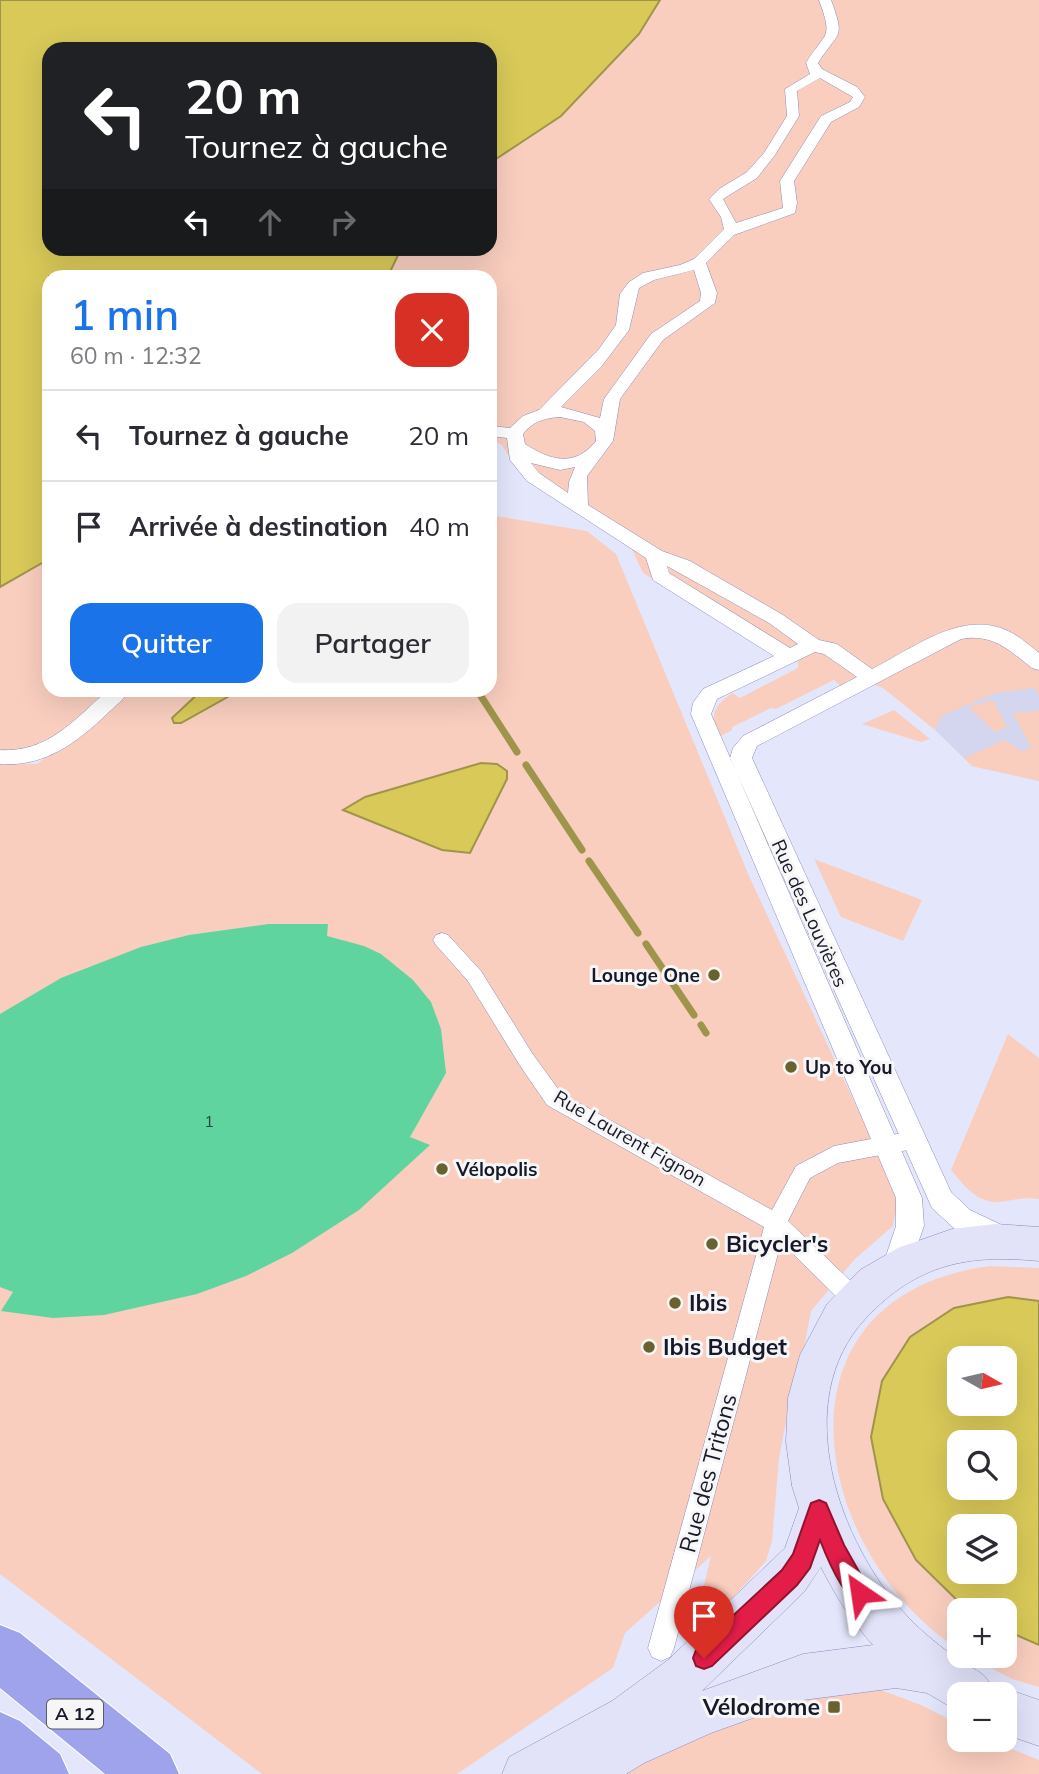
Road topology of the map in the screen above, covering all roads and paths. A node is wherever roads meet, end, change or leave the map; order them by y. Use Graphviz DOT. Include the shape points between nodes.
graph roads {
  1 [pos="825,0"];
  2 [pos="817,71"];
  3 [pos="805,82"];
  4 [pos="840,82"];
  5 [pos="731,230"];
  6 [pos="699,263"];
  7 [pos="545,413"];
  8 [pos="605,432"];
  9 [pos="497,433"];
  10 [pos="516,440"];
  11 [pos="590,458"];
  12 [pos="579,508"];
  13 [pos="655,555"];
  14 [pos="720,587"];
  15 [pos="698,601"];
  16 [pos="813,645"];
  17 [pos="789,656"];
  18 [pos="1039,663"];
  19 [pos="870,677"];
  20 [pos="112,697"];
  21 [pos="0,757"];
  22 [pos="442,940"];
  23 [pos="913,1140"];
  24 [pos="886,1144"];
  25 [pos="776,1223"];
  26 [pos="1023,1242"];
  27 [pos="896,1268"];
  28 [pos="855,1300"];
  29 [pos="819,1510"];
  30 [pos="661,1648"];
  31 [pos="0,1653"];
  32 [pos="953,1682"];
  33 [pos="1017,1715"];
  34 [pos="1039,1723"];
  35 [pos="0,1741"];
  36 [pos="40,1774"];
  37 [pos="150,1774"];
  38 [pos="526,1774"];
  39 [pos="583,1774"];
  1 -- 2 [label="street" via="834,27 832,38 812,63"];
  2 -- 3 [label="street"];
  2 -- 4 [label="street"];
  3 -- 4 [label="street"];
  3 -- 5 [label="street" via="792,89 793,116 755,172 716,199"];
  4 -- 5 [label="street" via="859,97 855,104 826,119 787,181 790,210"];
  5 -- 6 [label="street"];
  6 -- 7 [label="street" via="633,285 622,329 574,388"];
  6 -- 8 [label="street" via="709,293 707,303 657,337 612,399"];
  7 -- 8 [label="street" via="575,413"];
  7 -- 10 [label="street" via="525,421"];
  8 -- 11 [label="street" via="604,446"];
  9 -- 10 [label="street"];
  10 -- 11 [label="street" via="535,459 548,463"];
  10 -- 12 [label="street" via="519,460 533,477"];
  11 -- 12 [label="street" via="578,472"];
  12 -- 13 [label="street"];
  13 -- 14 [label="street"];
  13 -- 15 [label="street" via="660,576"];
  14 -- 15 [label="street" via="699,587"];
  14 -- 16 [label="street"];
  15 -- 17 [label="street"];
  16 -- 17 [label="street, Rue des Louvières"];
  16 -- 19 [label="street" via="830,649"];
  17 -- 24 [label="street, Rue des Louvières" via="710,695 701,714"];
  18 -- 19 [label="street" via="996,632 976,628"];
  19 -- 23 [label="street, Rue des Louvières" via="750,741 741,758"];
  20 -- 21 [label="street" via="46,752 25,760"];
  22 -- 25 [label="street, Rue Laurent Fignon" via="480,982 533,1074 555,1099"];
  23 -- 24 [label="street, Rue des Tritons"];
  23 -- 26 [label="street, Rue des Louvières" via="948,1209 971,1226"];
  24 -- 25 [label="street, Rue des Tritons" via="834,1155 803,1172"];
  24 -- 27 [label="street, Rue des Louvières" via="911,1210 907,1241"];
  25 -- 28 [label="street, Rue Laurent Fignon"];
  25 -- 30 [label="street, Rue des Tritons"];
  26 -- 27 [label="main road" via="950,1247"];
  27 -- 28 [label="main road"];
  28 -- 29 [label="main road" via="826,1343 808,1402 807,1455"];
  29 -- 32 [label="main road" via="836,1552 865,1600 891,1631"];
  29 -- 38 [label="main road" via="802,1561 789,1577 684,1676 628,1717"];
  31 -- 37 [label="highway, A 12"];
  32 -- 39 [label="main road" via="896,1664 803,1676 627,1746"];
  33 -- 34 [label="main road"];
  35 -- 36 [label="highway"];
}
